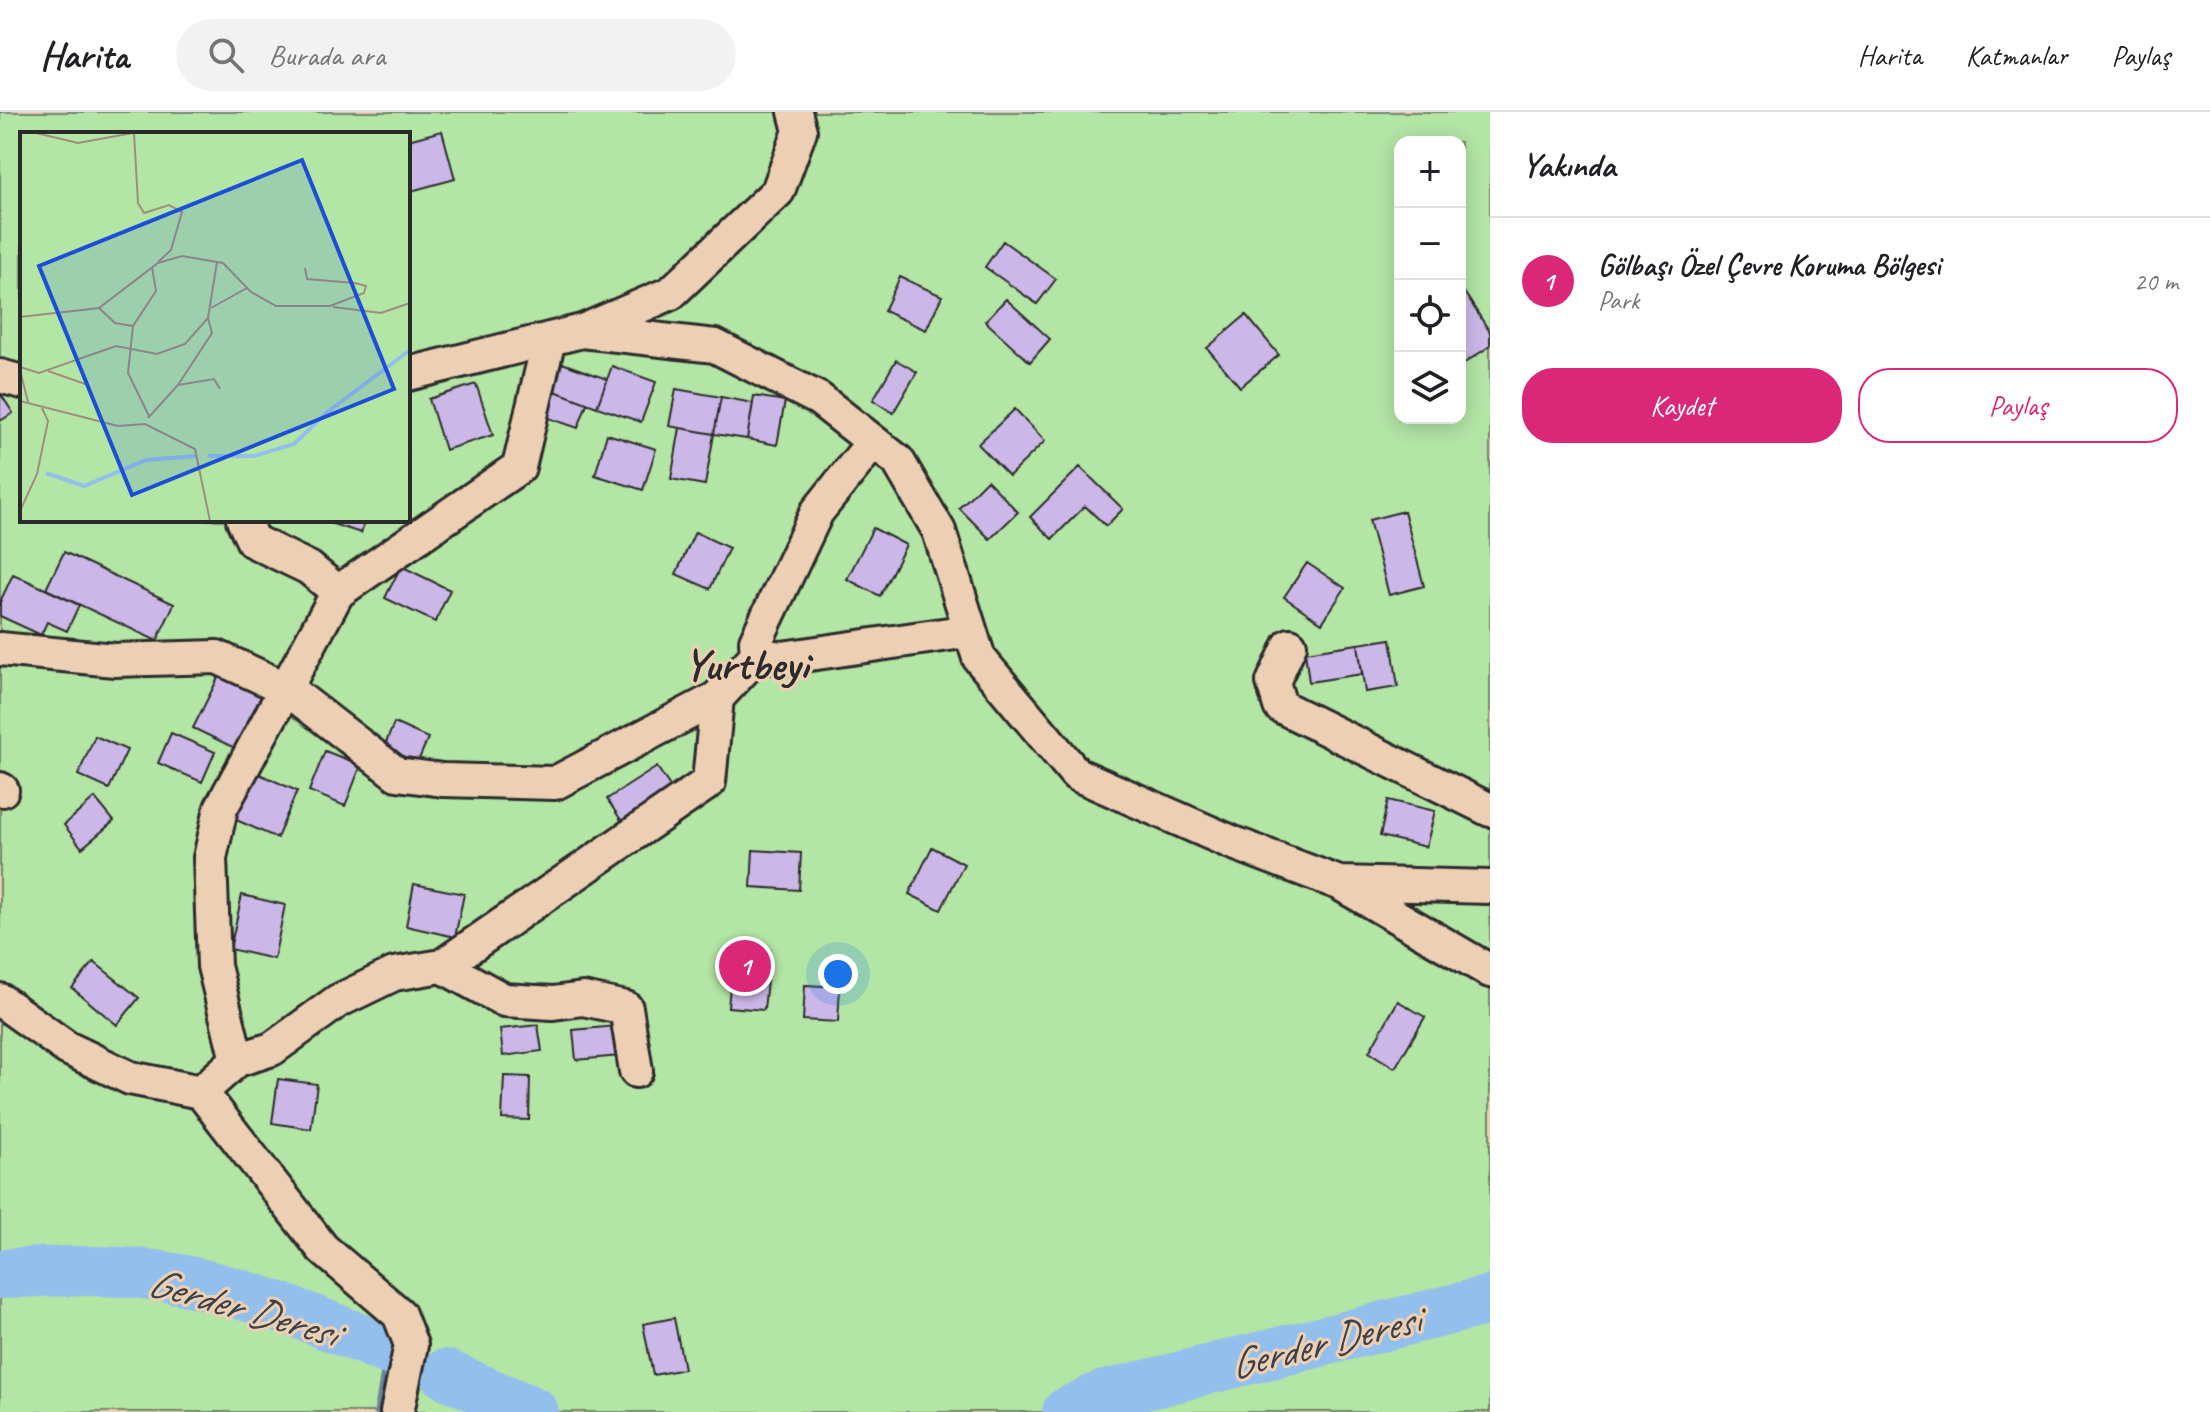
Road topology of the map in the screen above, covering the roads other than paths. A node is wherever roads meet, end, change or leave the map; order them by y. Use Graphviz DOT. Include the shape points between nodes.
graph roads {
  1 [pos="795,112"];
  2 [pos="582,331"];
  3 [pos="549,339"];
  4 [pos="410,374"];
  5 [pos="0,376"];
  6 [pos="20,381"];
  7 [pos="873,442"];
  8 [pos="244,522"];
  9 [pos="338,592"];
  10 [pos="970,631"];
  11 [pos="1290,645"];
  12 [pos="0,649"];
  13 [pos="757,655"];
  14 [pos="287,689"];
  15 [pos="717,698"];
  16 [pos="1490,810"];
  17 [pos="1339,883"];
  18 [pos="1490,887"];
  19 [pos="442,966"];
  20 [pos="1490,971"];
  21 [pos="0,1000"];
  22 [pos="237,1060"];
  23 [pos="636,1071"];
  24 [pos="201,1092"];
  25 [pos="397,1412"];
  1 -- 2 [label="street" via="800,131 778,191 671,293"];
  2 -- 3 [label="street"];
  2 -- 7 [label="street" via="715,346 819,399"];
  3 -- 4 [label="street"];
  3 -- 9 [label="street" via="519,467"];
  5 -- 6 [label="street"];
  7 -- 10 [label="street" via="898,461 939,531"];
  7 -- 13 [label="street" via="817,512 756,641"];
  8 -- 9 [label="street" via="253,541 309,568"];
  9 -- 14 [label="street"];
  10 -- 13 [label="street" via="782,658"];
  10 -- 17 [label="street" via="979,658 1076,774"];
  11 -- 16 [label="street" via="1273,682 1280,706"];
  12 -- 14 [label="street" via="115,660 217,657"];
  13 -- 15 [label="street"];
  14 -- 15 [label="street" via="397,774 555,783"];
  14 -- 22 [label="street" via="221,808 210,858 214,966"];
  15 -- 19 [label="street" via="709,782"];
  17 -- 18 [label="street"];
  17 -- 20 [label="street"];
  19 -- 22 [label="street" via="394,974 338,1001 272,1049"];
  19 -- 23 [label="street" via="504,1000 583,999 626,1008"];
  21 -- 24 [label="street" via="67,1048 130,1078"];
  22 -- 24 [label="street"];
  24 -- 25 [label="street" via="323,1249 399,1314 411,1345"];
}
